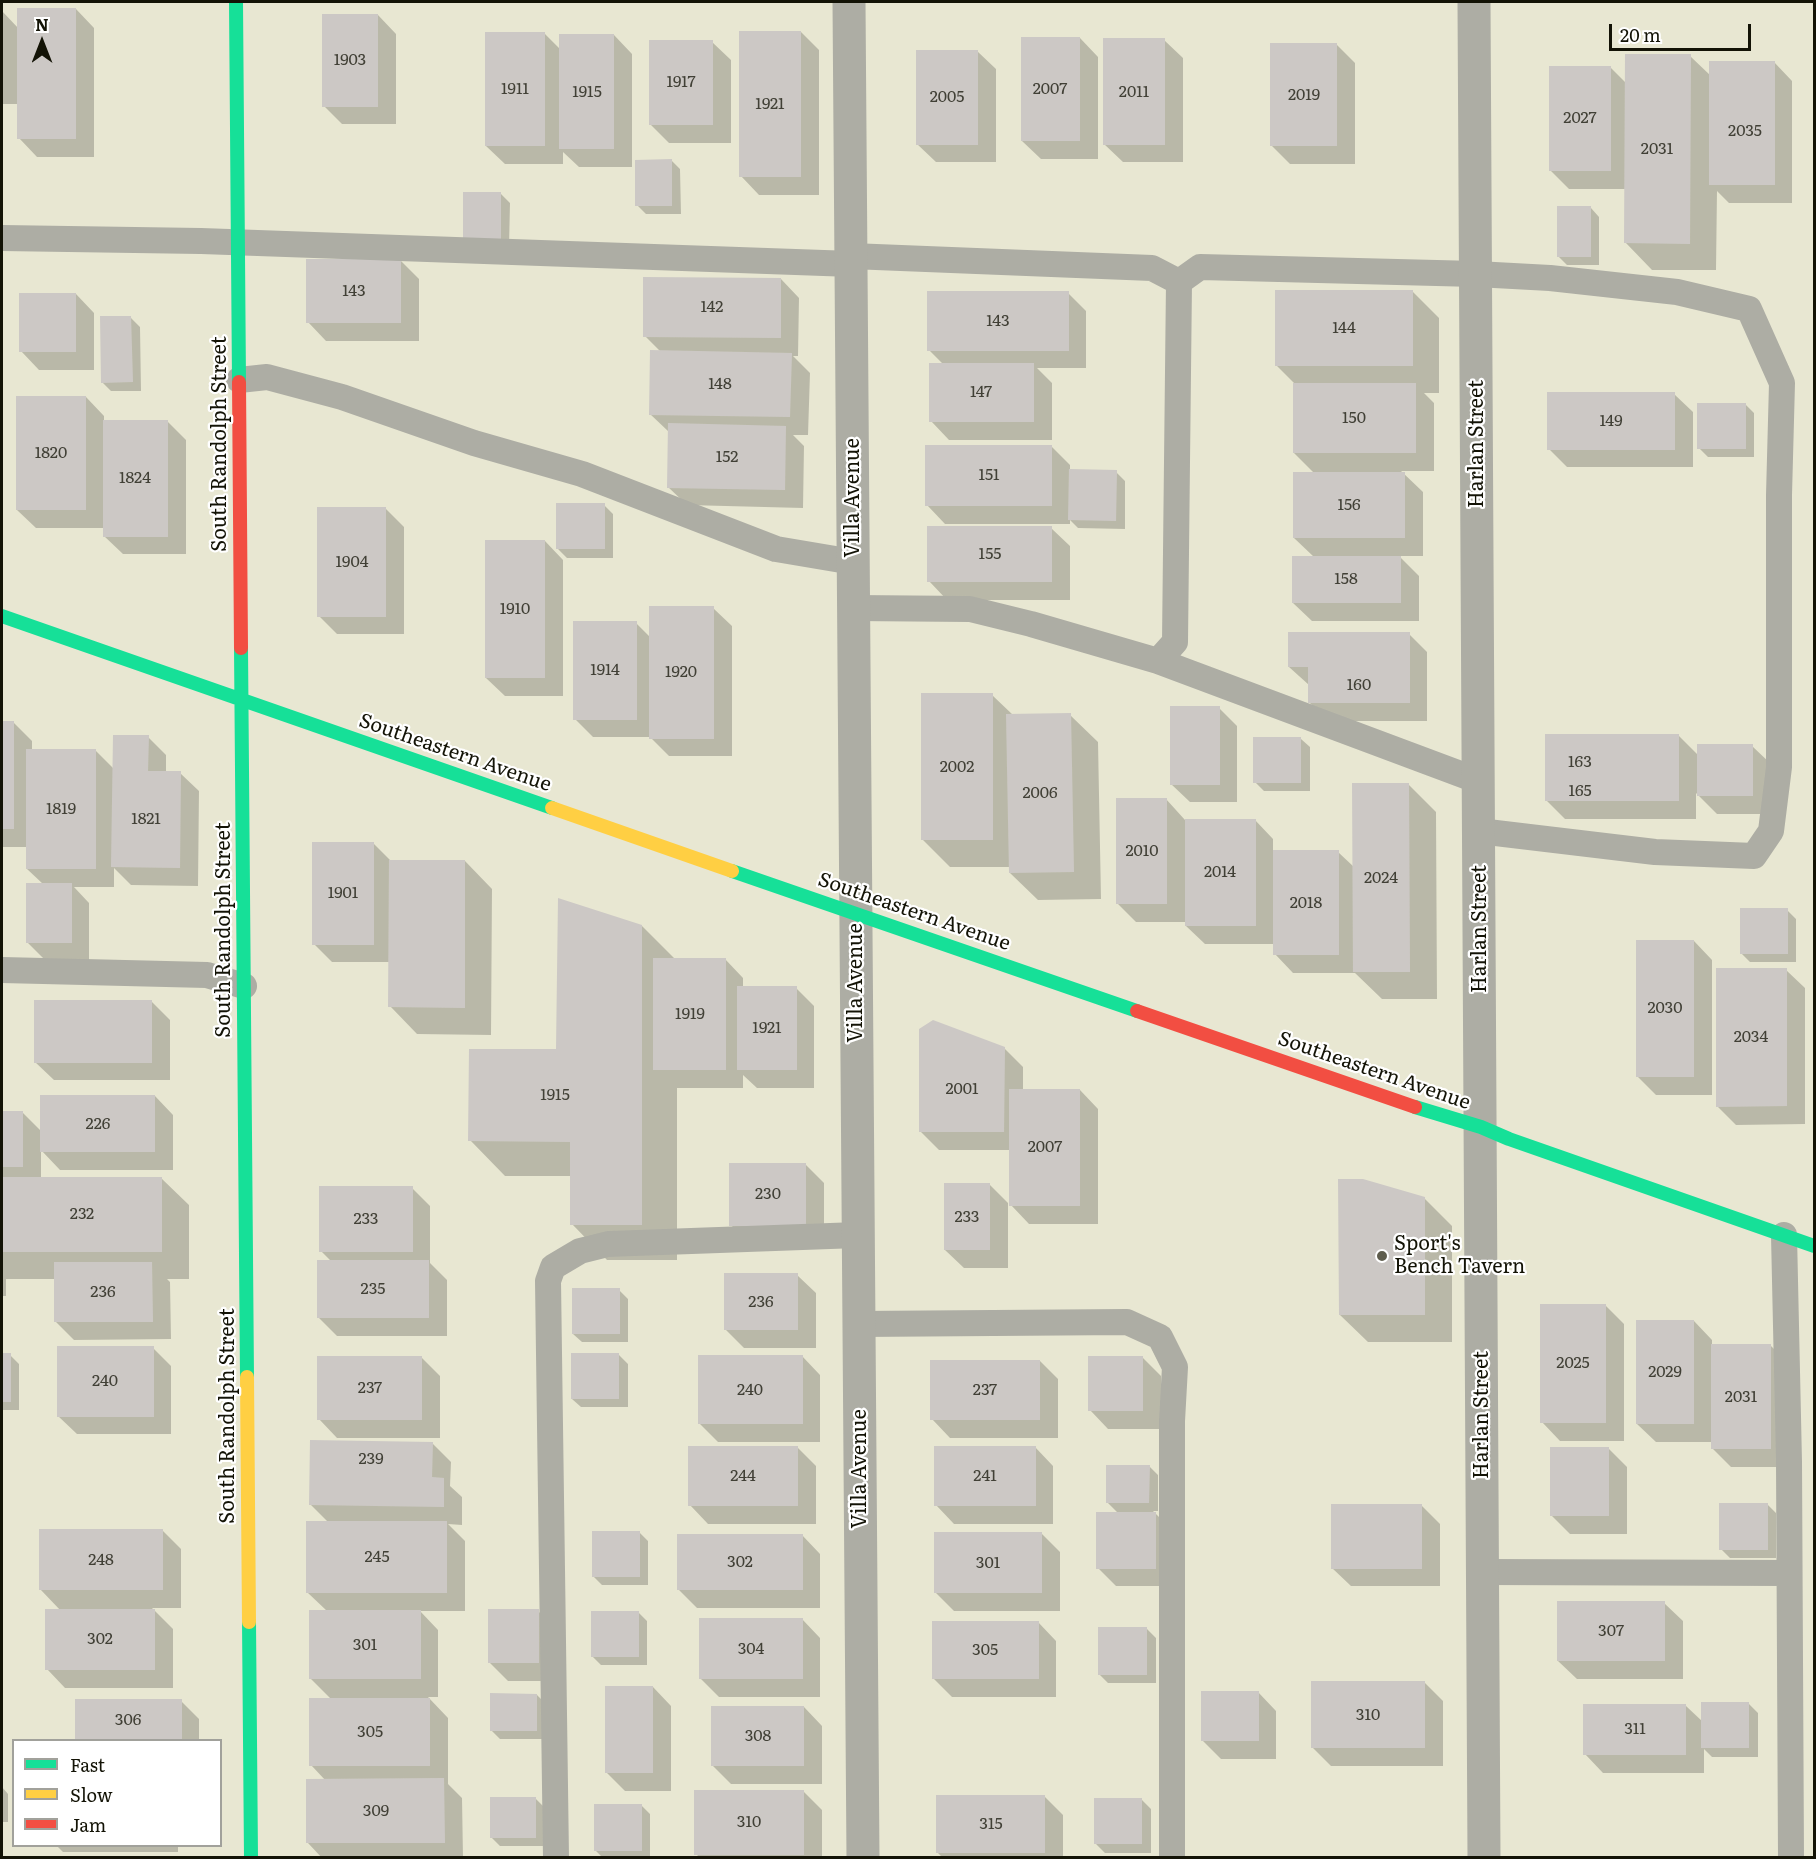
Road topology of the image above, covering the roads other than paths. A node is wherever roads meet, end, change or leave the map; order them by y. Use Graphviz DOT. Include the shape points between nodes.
graph roads {
  1 [pos="236,2"];
  2 [pos="849,2"];
  3 [pos="1474,2"];
  4 [pos="2,238"];
  5 [pos="238,244"];
  6 [pos="851,260"];
  7 [pos="1476,274"];
  8 [pos="1179,282"];
  9 [pos="239,380"];
  10 [pos="853,562"];
  11 [pos="854,608"];
  12 [pos="2,616"];
  13 [pos="1158,661"];
  14 [pos="242,698"];
  15 [pos="1479,781"];
  16 [pos="1479,831"];
  17 [pos="856,914"];
  18 [pos="2,970"];
  19 [pos="244,986"];
  20 [pos="1480,1127"];
  21 [pos="858,1235"];
  22 [pos="1784,1235"];
  23 [pos="1815,1246"];
  24 [pos="859,1324"];
  25 [pos="1483,1572"];
  26 [pos="1789,1573"];
  27 [pos="251,1857"];
  28 [pos="556,1857"];
  29 [pos="863,1857"];
  30 [pos="1172,1857"];
  31 [pos="1485,1857"];
  32 [pos="1791,1857"];
  1 -- 5 [label="main road, South Randolph Street"];
  2 -- 6 [label="street, Villa Avenue"];
  3 -- 7 [label="street, Harlan Street"];
  4 -- 5 [label="lane"];
  5 -- 6 [label="lane"];
  5 -- 9 [label="main road, South Randolph Street"];
  6 -- 8 [label="lane" via="1152,268"];
  6 -- 10 [label="street, Villa Avenue"];
  7 -- 8 [label="lane" via="1200,267"];
  7 -- 15 [label="street, Harlan Street"];
  7 -- 16 [label="lane" via="1677,292 1749,309 1782,383 1779,767 1772,831 1754,856 1655,852"];
  8 -- 13 [label="lane" via="1175,642"];
  9 -- 10 [label="lane" via="267,377 342,397 474,443 582,474 776,549"];
  9 -- 14 [label="main road, South Randolph Street"];
  10 -- 11 [label="street, Villa Avenue"];
  11 -- 13 [label="lane" via="969,609"];
  11 -- 17 [label="street, Villa Avenue"];
  12 -- 14 [label="main road, Southeastern Avenue"];
  13 -- 15 [label="lane"];
  14 -- 17 [label="main road, Southeastern Avenue"];
  14 -- 19 [label="main road, South Randolph Street"];
  15 -- 16 [label="street, Harlan Street"];
  16 -- 20 [label="street, Harlan Street"];
  17 -- 20 [label="main road, Southeastern Avenue"];
  17 -- 21 [label="street, Villa Avenue"];
  18 -- 19 [label="lane" via="207,975"];
  19 -- 27 [label="main road, South Randolph Street"];
  20 -- 22 [label="main road, Southeastern Avenue"];
  20 -- 25 [label="street, Harlan Street"];
  21 -- 24 [label="street, Villa Avenue"];
  21 -- 28 [label="lane" via="608,1244 580,1251 553,1267 548,1281"];
  22 -- 23 [label="main road, Southeastern Avenue"];
  22 -- 26 [label="lane"];
  24 -- 29 [label="street, Villa Avenue"];
  24 -- 30 [label="lane" via="1127,1322 1160,1336 1176,1367 1172,1420"];
  25 -- 26 [label="lane"];
  25 -- 31 [label="street, Harlan Street"];
  26 -- 32 [label="lane"];
}
